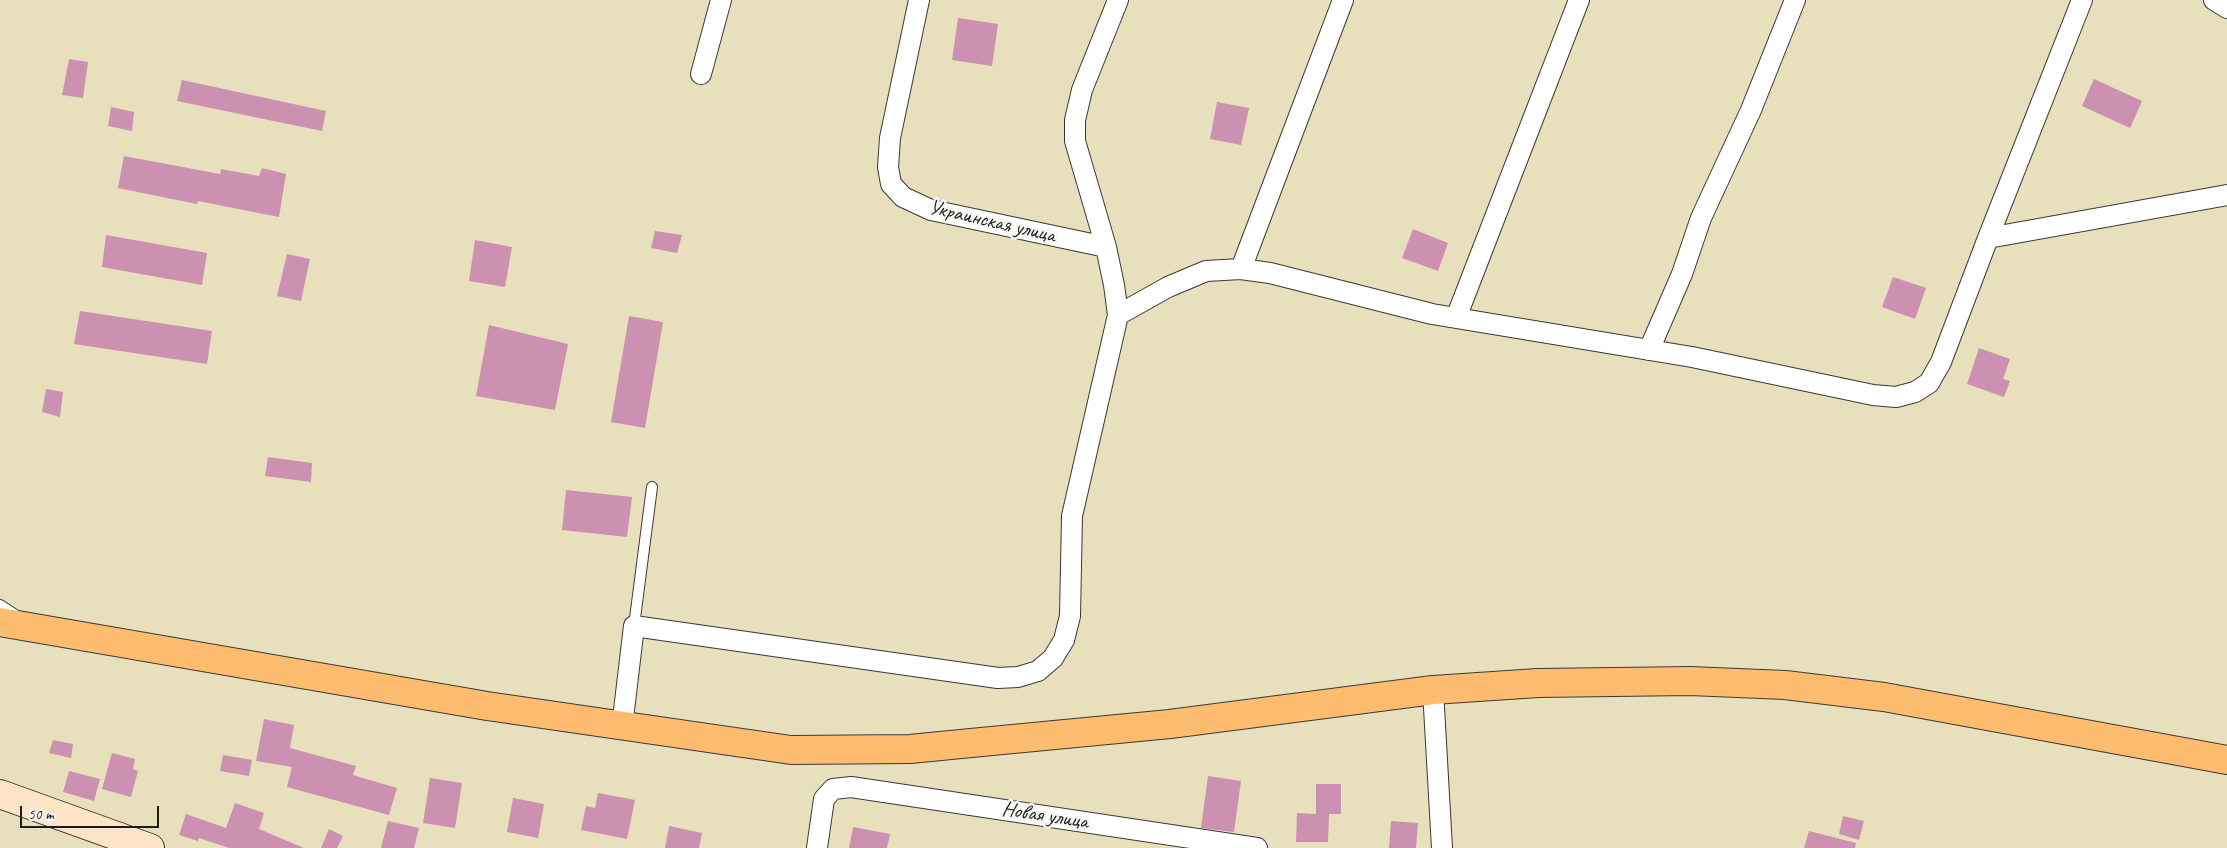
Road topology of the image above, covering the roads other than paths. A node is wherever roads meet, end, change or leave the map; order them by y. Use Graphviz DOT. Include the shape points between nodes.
graph roads {
  1 [pos="721,0"];
  2 [pos="919,0"];
  3 [pos="1118,0"];
  4 [pos="1343,0"];
  5 [pos="1579,0"];
  6 [pos="1795,0"];
  7 [pos="2082,0"];
  8 [pos="2214,0"];
  9 [pos="2227,8"];
  10 [pos="701,74"];
  11 [pos="2227,194"];
  12 [pos="1988,238"];
  13 [pos="1106,248"];
  14 [pos="1241,269"];
  15 [pos="1118,316"];
  16 [pos="1456,318"];
  17 [pos="1649,350"];
  18 [pos="652,487"];
  19 [pos="0,605"];
  20 [pos="0,622"];
  21 [pos="634,626"];
  22 [pos="44,631"];
  23 [pos="1433,690"];
  24 [pos="622,727"];
  25 [pos="2227,760"];
  26 [pos="0,794"];
  27 [pos="139,846"];
  28 [pos="817,848"];
  29 [pos="1257,848"];
  30 [pos="1442,848"];
  1 -- 10 [label="street"];
  2 -- 13 [label="street, Украинская улица" via="890,138 888,167 891,184 903,197 932,210"];
  3 -- 13 [label="street" via="1082,90 1075,120 1075,141"];
  4 -- 14 [label="street"];
  5 -- 16 [label="street"];
  6 -- 17 [label="street" via="1751,110 1701,218 1673,297"];
  7 -- 12 [label="street"];
  8 -- 9 [label="street"];
  11 -- 12 [label="street"];
  12 -- 17 [label="street" via="1941,362 1929,383 1915,392 1896,397 1873,395"];
  13 -- 15 [label="street"];
  14 -- 15 [label="street" via="1206,271 1168,286"];
  14 -- 16 [label="street" via="1270,273"];
  15 -- 21 [label="street" via="1072,516 1070,616 1064,640 1053,658 1038,672 998,678"];
  16 -- 17 [label="street"];
  18 -- 21 [label="lane"];
  19 -- 22 [label="lane"];
  20 -- 22 [label="main road"];
  21 -- 24 [label="street"];
  22 -- 24 [label="main road"];
  23 -- 24 [label="main road" via="1170,724 910,748 791,750"];
  23 -- 25 [label="main road" via="1690,681 1785,685 1884,697"];
  23 -- 30 [label="street"];
  26 -- 27 [label="street"];
  28 -- 29 [label="street, Новая улица" via="824,800 833,789 851,787"];
}
